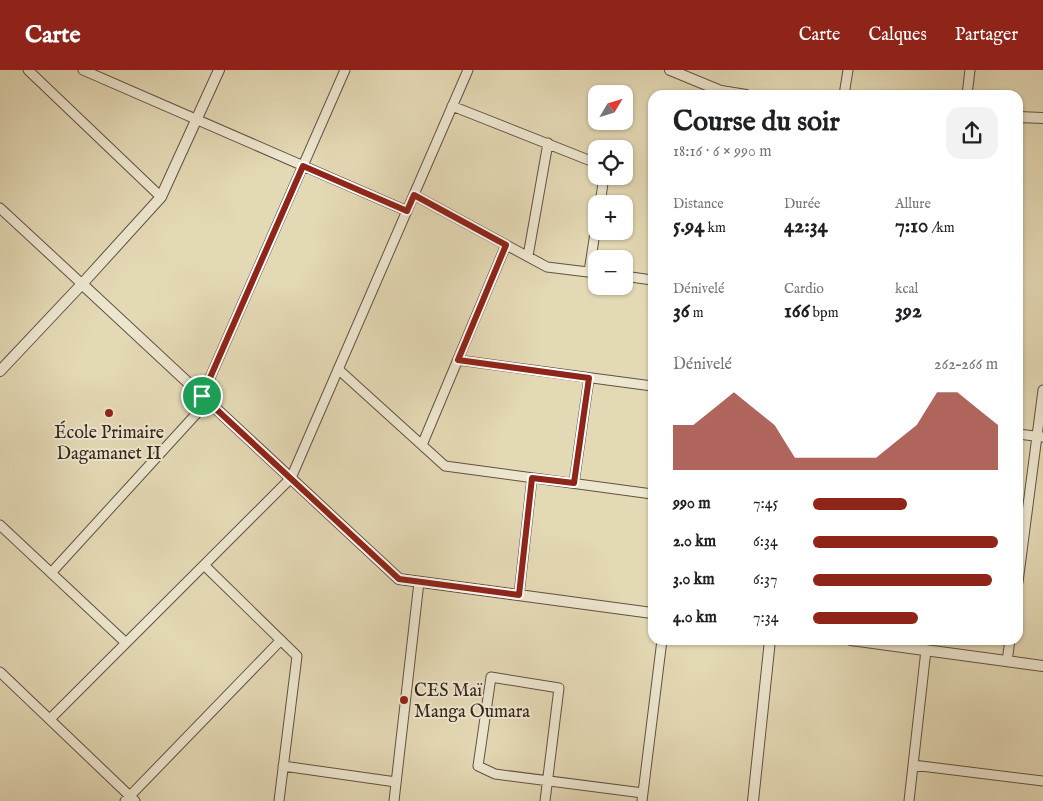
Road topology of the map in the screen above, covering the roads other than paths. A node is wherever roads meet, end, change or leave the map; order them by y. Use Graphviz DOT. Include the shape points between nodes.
graph roads {
  1 [pos="28,70"];
  2 [pos="83,70"];
  3 [pos="220,70"];
  4 [pos="345,70"];
  5 [pos="468,70"];
  6 [pos="670,70"];
  7 [pos="848,70"];
  8 [pos="970,70"];
  9 [pos="714,90"];
  10 [pos="845,90"];
  11 [pos="968,90"];
  12 [pos="452,106"];
  13 [pos="1023,117"];
  14 [pos="1043,118"];
  15 [pos="197,120"];
  16 [pos="548,143"];
  17 [pos="588,160"];
  18 [pos="303,166"];
  19 [pos="414,195"];
  20 [pos="161,197"];
  21 [pos="0,208"];
  22 [pos="407,211"];
  23 [pos="506,245"];
  24 [pos="528,256"];
  25 [pos="588,271"];
  26 [pos="633,277"];
  27 [pos="648,279"];
  28 [pos="82,284"];
  29 [pos="458,360"];
  30 [pos="0,370"];
  31 [pos="338,370"];
  32 [pos="589,378"];
  33 [pos="648,385"];
  34 [pos="1043,390"];
  35 [pos="205,398"];
  36 [pos="1023,435"];
  37 [pos="1040,437"];
  38 [pos="422,445"];
  39 [pos="291,478"];
  40 [pos="532,478"];
  41 [pos="574,483"];
  42 [pos="648,493"];
  43 [pos="1023,524"];
  44 [pos="0,525"];
  45 [pos="204,565"];
  46 [pos="51,573"];
  47 [pos="418,582"];
  48 [pos="519,595"];
  49 [pos="648,612"];
  50 [pos="281,640"];
  51 [pos="126,643"];
  52 [pos="661,645"];
  53 [pos="769,645"];
  54 [pos="888,645"];
  55 [pos="1009,645"];
  56 [pos="926,650"];
  57 [pos="1007,661"];
  58 [pos="1043,666"];
  59 [pos="0,672"];
  60 [pos="50,719"];
  61 [pos="913,765"];
  62 [pos="283,766"];
  63 [pos="548,781"];
  64 [pos="396,782"];
  65 [pos="1043,782"];
  66 [pos="642,797"];
  67 [pos="130,799"];
  68 [pos="279,801"];
  69 [pos="394,801"];
  70 [pos="545,801"];
  71 [pos="753,801"];
  72 [pos="909,801"];
  1 -- 20 [label="street"];
  2 -- 15 [label="street"];
  3 -- 15 [label="street"];
  4 -- 18 [label="street"];
  5 -- 12 [label="street"];
  6 -- 9 [label="street"];
  7 -- 10 [label="street"];
  8 -- 11 [label="street"];
  12 -- 16 [label="street"];
  12 -- 19 [label="street"];
  13 -- 14 [label="street"];
  15 -- 18 [label="street"];
  15 -- 20 [label="street"];
  16 -- 17 [label="street"];
  16 -- 24 [label="street"];
  18 -- 22 [label="street"];
  18 -- 35 [label="street"];
  19 -- 22 [label="street"];
  19 -- 23 [label="street"];
  20 -- 28 [label="street"];
  21 -- 28 [label="street"];
  22 -- 31 [label="street"];
  23 -- 24 [label="street"];
  23 -- 29 [label="street"];
  24 -- 25 [label="street" via="547,267"];
  26 -- 27 [label="street"];
  28 -- 30 [label="street"];
  28 -- 35 [label="street"];
  29 -- 32 [label="street"];
  29 -- 38 [label="street"];
  31 -- 38 [label="street"];
  31 -- 39 [label="street"];
  32 -- 33 [label="street"];
  32 -- 41 [label="street"];
  34 -- 37 [label="street"];
  35 -- 39 [label="street"];
  35 -- 46 [label="street"];
  36 -- 37 [label="street"];
  37 -- 43 [label="street"];
  38 -- 40 [label="street" via="445,466"];
  39 -- 45 [label="street"];
  39 -- 47 [label="street" via="399,579"];
  40 -- 41 [label="street"];
  40 -- 48 [label="street"];
  41 -- 42 [label="street"];
  44 -- 46 [label="street"];
  45 -- 50 [label="street"];
  45 -- 51 [label="street"];
  46 -- 51 [label="street"];
  47 -- 48 [label="street"];
  47 -- 64 [label="street"];
  48 -- 49 [label="street"];
  50 -- 62 [label="street" via="297,656"];
  50 -- 67 [label="street"];
  51 -- 60 [label="street"];
  52 -- 66 [label="street"];
  53 -- 71 [label="street"];
  54 -- 56 [label="street"];
  55 -- 57 [label="street"];
  56 -- 57 [label="street"];
  56 -- 61 [label="street"];
  57 -- 58 [label="street"];
  59 -- 60 [label="street"];
  60 -- 67 [label="street"];
  61 -- 65 [label="street"];
  61 -- 72 [label="street"];
  62 -- 64 [label="street"];
  62 -- 68 [label="street"];
  63 -- 63 [label="street" via="495,774 478,766 491,677 560,688"];
  63 -- 66 [label="street"];
  63 -- 70 [label="street"];
  64 -- 69 [label="street"];
}
